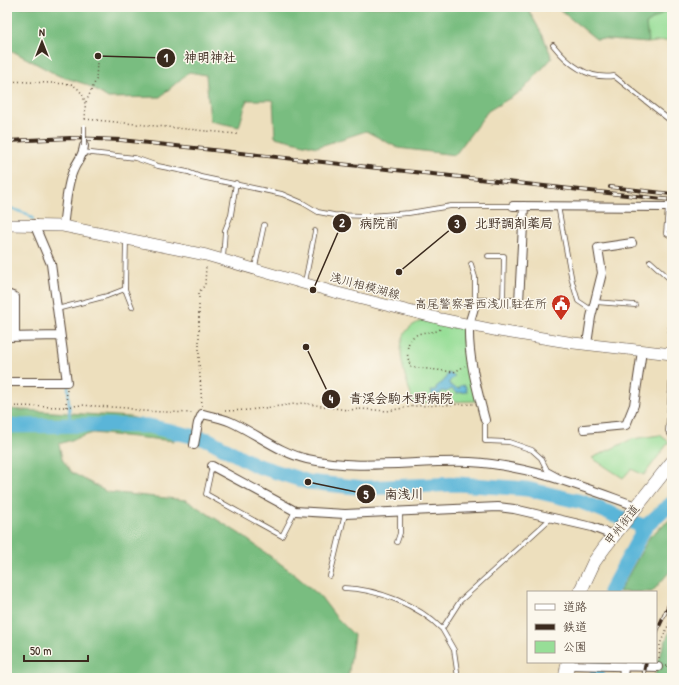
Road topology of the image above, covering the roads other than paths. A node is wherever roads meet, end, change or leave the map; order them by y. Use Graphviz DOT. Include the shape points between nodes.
graph roads {
  1 [pos="553,45"];
  2 [pos="672,122"];
  3 [pos="84,126"];
  4 [pos="84,149"];
  5 [pos="236,183"];
  6 [pos="514,206"];
  7 [pos="524,206"];
  8 [pos="558,206"];
  9 [pos="668,207"];
  10 [pos="34,224"];
  11 [pos="7,225"];
  12 [pos="264,225"];
  13 [pos="63,226"];
  14 [pos="315,231"];
  15 [pos="672,237"];
  16 [pos="126,239"];
  17 [pos="632,243"];
  18 [pos="488,256"];
  19 [pos="222,259"];
  20 [pos="650,261"];
  21 [pos="471,264"];
  22 [pos="254,269"];
  23 [pos="672,280"];
  24 [pos="305,283"];
  25 [pos="125,289"];
  26 [pos="7,294"];
  27 [pos="475,302"];
  28 [pos="503,302"];
  29 [pos="595,302"];
  30 [pos="635,305"];
  31 [pos="132,308"];
  32 [pos="57,310"];
  33 [pos="593,312"];
  34 [pos="469,325"];
  35 [pos="60,336"];
  36 [pos="11,337"];
  37 [pos="587,344"];
  38 [pos="642,351"];
  39 [pos="670,353"];
  40 [pos="672,372"];
  41 [pos="7,382"];
  42 [pos="485,420"];
  43 [pos="584,429"];
  44 [pos="671,436"];
  45 [pos="664,438"];
  46 [pos="194,445"];
  47 [pos="672,462"];
  48 [pos="212,466"];
  49 [pos="567,480"];
  50 [pos="635,508"];
  51 [pos="295,511"];
  52 [pos="400,511"];
  53 [pos="345,514"];
  54 [pos="550,519"];
  55 [pos="615,533"];
  56 [pos="397,542"];
  57 [pos="330,576"];
  58 [pos="344,588"];
  59 [pos="580,591"];
  60 [pos="442,629"];
  61 [pos="624,666"];
  62 [pos="658,666"];
  63 [pos="567,668"];
  64 [pos="458,678"];
  65 [pos="623,678"];
  1 -- 2 [label="lane" via="565,60 581,70 602,78 614,76"];
  3 -- 4 [label="lane, bridge"];
  4 -- 5 [label="lane" via="135,158 201,177"];
  4 -- 13 [label="street" via="83,157 73,170"];
  5 -- 6 [label="lane" via="282,194 318,212 334,215 409,214 451,206"];
  5 -- 19 [label="lane" via="232,216 225,230"];
  6 -- 7 [label="street"];
  7 -- 8 [label="street"];
  7 -- 28 [label="street" via="519,302"];
  8 -- 9 [label="street"];
  8 -- 33 [label="lane" via="578,301"];
  9 -- 15 [label="lane" via="666,233"];
  10 -- 11 [label="main road, 浅川相模湖線"];
  10 -- 13 [label="main road, 浅川相模湖線"];
  10 -- 32 [label="street" via="51,264"];
  12 -- 22 [label="lane"];
  13 -- 16 [label="main road, 浅川相模湖線"];
  14 -- 24 [label="lane"];
  16 -- 19 [label="main road, 浅川相模湖線"];
  16 -- 25 [label="lane"];
  17 -- 29 [label="street" via="598,248 602,273"];
  18 -- 28 [label="lane" via="504,256"];
  19 -- 22 [label="main road, 浅川相模湖線"];
  20 -- 23 [label="lane"];
  21 -- 27 [label="lane" via="475,277"];
  22 -- 24 [label="main road, 浅川相模湖線"];
  24 -- 34 [label="main road, 浅川相模湖線"];
  25 -- 31 [label="lane"];
  25 -- 32 [label="lane"];
  26 -- 36 [label="street" via="15,297"];
  27 -- 28 [label="street"];
  27 -- 34 [label="street"];
  29 -- 30 [label="lane"];
  29 -- 33 [label="street"];
  32 -- 35 [label="street"];
  33 -- 37 [label="street"];
  34 -- 37 [label="main road, 浅川相模湖線"];
  34 -- 42 [label="street" via="471,362"];
  35 -- 36 [label="street"];
  35 -- 41 [label="street" via="67,382"];
  37 -- 38 [label="main road, 浅川相模湖線"];
  38 -- 39 [label="main road, 浅川相模湖線"];
  38 -- 43 [label="street" via="634,404 626,425"];
  40 -- 44 [label="lane" via="668,431"];
  42 -- 49 [label="lane" via="485,441 510,442 532,450 541,458 548,470"];
  44 -- 45 [label="lane"];
  46 -- 49 [label="street" via="202,414 230,421 290,454 307,459 356,465 469,462 501,464"];
  47 -- 50 [label="highway, 甲州街道"];
  48 -- 51 [label="street"];
  48 -- 51 [label="lane" via="206,494 282,536"];
  49 -- 50 [label="street"];
  50 -- 55 [label="highway, 甲州街道"];
  51 -- 53 [label="street"];
  52 -- 53 [label="street"];
  52 -- 54 [label="street" via="498,507"];
  52 -- 56 [label="lane" via="400,533"];
  53 -- 57 [label="lane"];
  54 -- 55 [label="street"];
  54 -- 60 [label="lane" via="460,601"];
  55 -- 59 [label="highway, 甲州街道" via="594,562"];
  58 -- 60 [label="lane" via="358,588 414,608 430,617"];
  60 -- 64 [label="lane" via="454,650"];
  61 -- 62 [label="street"];
  61 -- 63 [label="street"];
  61 -- 65 [label="street"];
}
